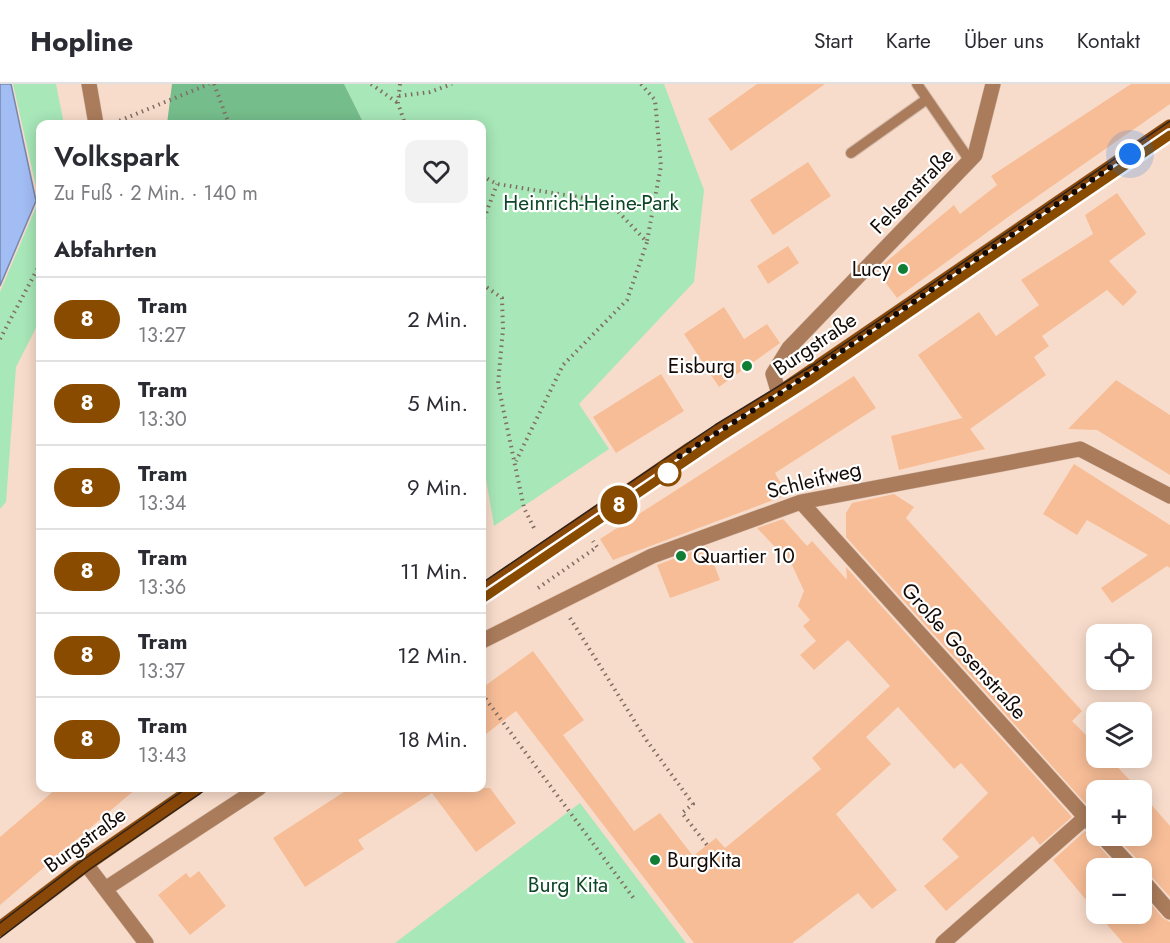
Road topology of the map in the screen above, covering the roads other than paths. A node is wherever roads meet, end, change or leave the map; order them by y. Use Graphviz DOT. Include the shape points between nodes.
graph roads {
  1 [pos="89,84"];
  2 [pos="917,84"];
  3 [pos="993,84"];
  4 [pos="927,99"];
  5 [pos="95,120"];
  6 [pos="1170,127"];
  7 [pos="851,153"];
  8 [pos="970,161"];
  9 [pos="779,394"];
  10 [pos="1170,496"];
  11 [pos="801,502"];
  12 [pos="486,589"];
  13 [pos="486,639"];
  14 [pos="190,792"];
  15 [pos="253,792"];
  16 [pos="1086,817"];
  17 [pos="1111,846"];
  18 [pos="1123,858"];
  19 [pos="86,864"];
  20 [pos="105,889"];
  21 [pos="1152,891"];
  22 [pos="1170,912"];
  23 [pos="0,929"];
  24 [pos="146,943"];
  25 [pos="942,943"];
  1 -- 5 [label="street"];
  2 -- 4 [label="lane"];
  3 -- 8 [label="street, Felsenstraße" via="975,155"];
  4 -- 7 [label="lane"];
  4 -- 8 [label="lane"];
  6 -- 9 [label="street, Burgstraße"];
  8 -- 9 [label="street, Felsenstraße" via="789,348 772,374"];
  9 -- 12 [label="street, Burgstraße" via="691,449"];
  10 -- 11 [label="street, Schleifweg" via="1080,449"];
  11 -- 13 [label="street, Schleifweg" via="652,556"];
  11 -- 16 [label="street, Große Gosenstraße"];
  14 -- 19 [label="street, Burgstraße"];
  15 -- 20 [label="street"];
  16 -- 25 [label="street"];
  17 -- 18 [label="street"];
  19 -- 20 [label="street"];
  19 -- 23 [label="street, Burgstraße"];
  20 -- 24 [label="street"];
  21 -- 22 [label="street"];
}
